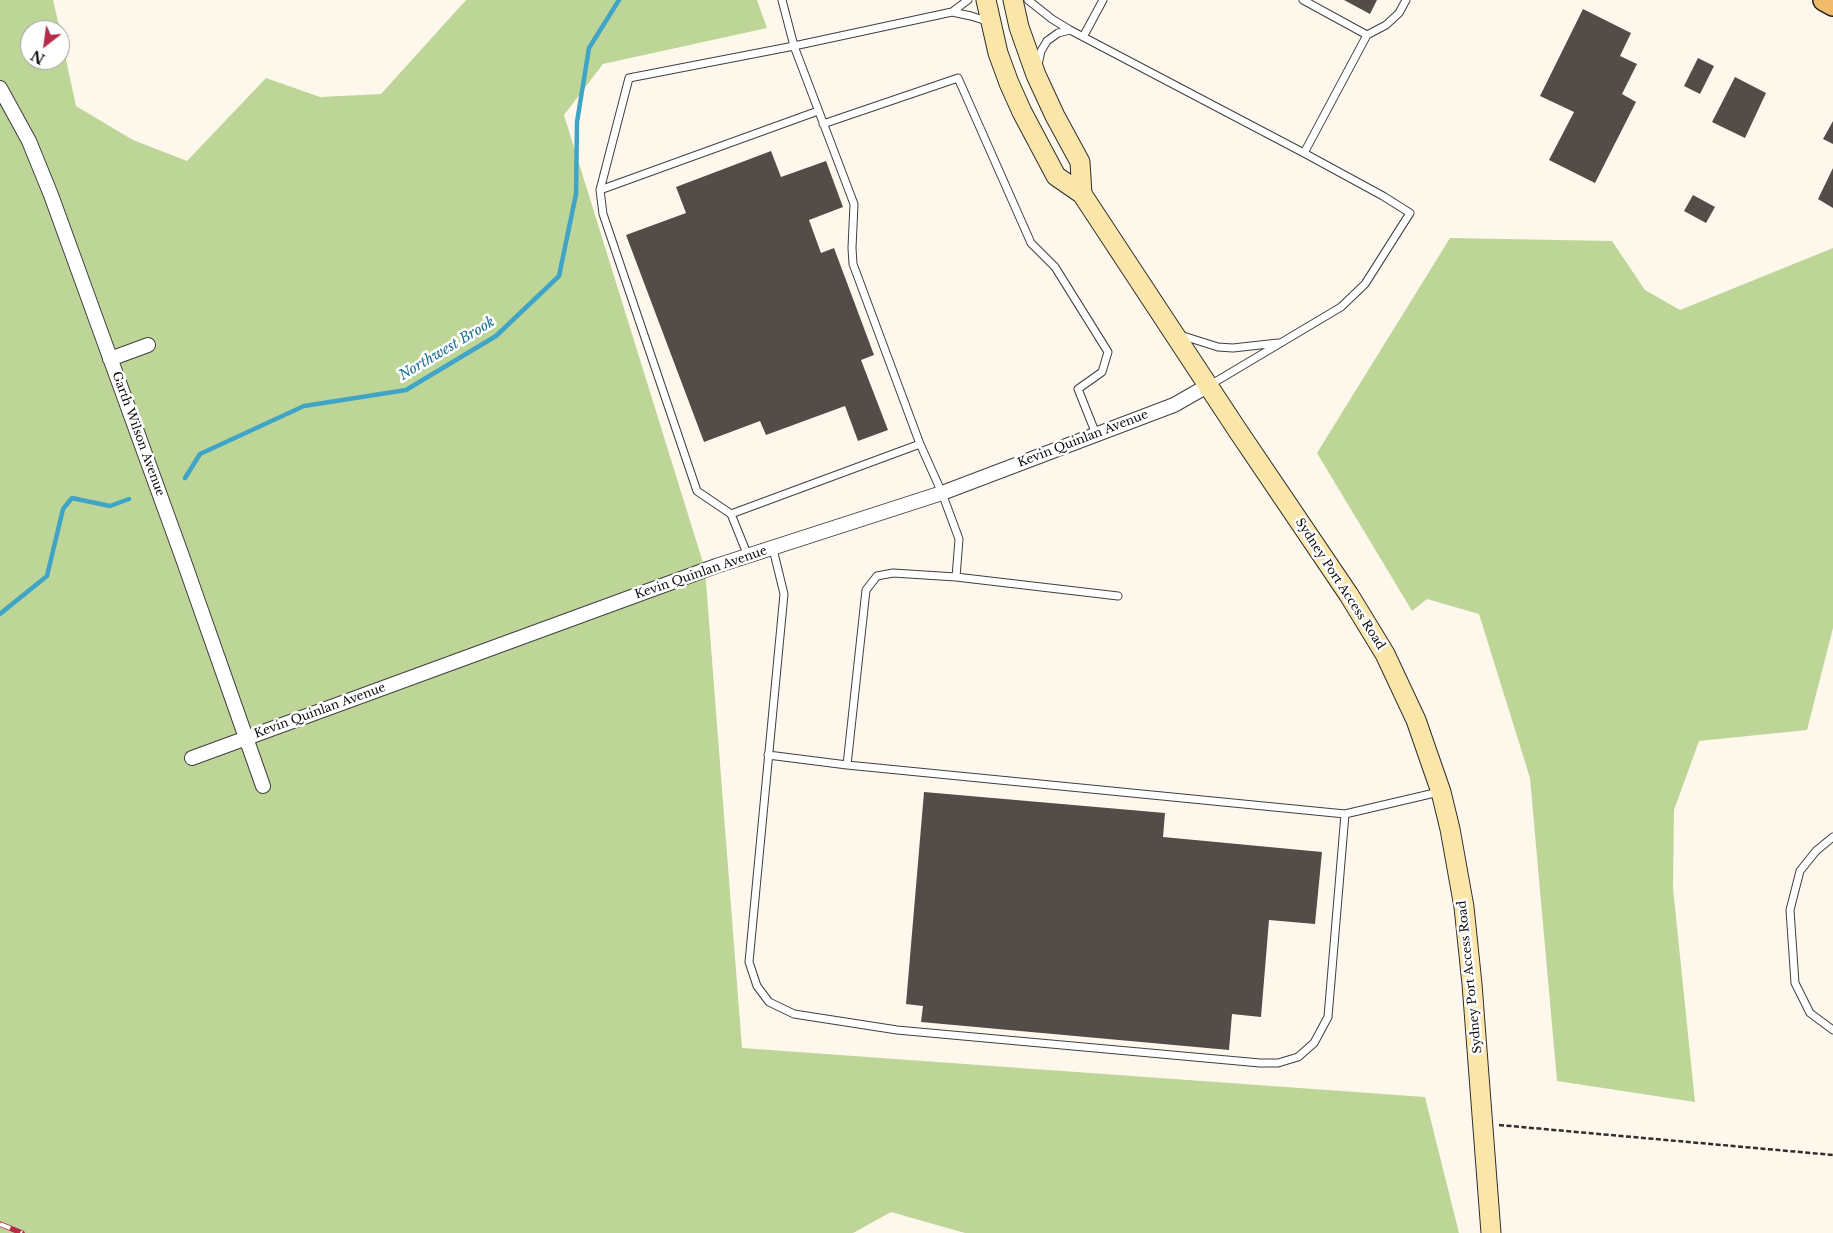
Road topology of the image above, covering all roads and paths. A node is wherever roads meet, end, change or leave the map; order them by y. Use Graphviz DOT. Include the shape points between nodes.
graph roads {
  1 [pos="782,0"];
  2 [pos="968,0"];
  3 [pos="986,0"];
  4 [pos="1013,0"];
  5 [pos="1028,0"];
  6 [pos="1103,0"];
  7 [pos="1303,0"];
  8 [pos="1406,0"];
  9 [pos="1824,0"];
  10 [pos="1833,5"];
  11 [pos="952,12"];
  12 [pos="990,23"];
  13 [pos="1070,30"];
  14 [pos="1367,34"];
  15 [pos="1083,37"];
  16 [pos="794,46"];
  17 [pos="1036,75"];
  18 [pos="0,88"];
  19 [pos="818,111"];
  20 [pos="824,124"];
  21 [pos="1304,153"];
  22 [pos="600,190"];
  23 [pos="1082,194"];
  24 [pos="1175,334"];
  25 [pos="1280,343"];
  26 [pos="148,345"];
  27 [pos="110,359"];
  28 [pos="1209,385"];
  29 [pos="1096,434"];
  30 [pos="920,444"];
  31 [pos="942,493"];
  32 [pos="731,514"];
  33 [pos="773,549"];
  34 [pos="748,556"];
  35 [pos="956,577"];
  36 [pos="1118,596"];
  37 [pos="246,739"];
  38 [pos="768,755"];
  39 [pos="192,758"];
  40 [pos="848,765"];
  41 [pos="263,786"];
  42 [pos="1441,792"];
  43 [pos="1345,814"];
  44 [pos="1833,837"];
  45 [pos="1833,1030"];
  46 [pos="1482,1123"];
  47 [pos="1833,1156"];
  48 [pos="1490,1233"];
  1 -- 16 [label="lane"];
  2 -- 11 [label="lane"];
  3 -- 12 [label="main road, Sydney Port Access Road"];
  4 -- 17 [label="main road"];
  5 -- 13 [label="lane"];
  6 -- 15 [label="lane"];
  7 -- 14 [label="lane"];
  8 -- 14 [label="lane" via="1399,13 1386,25"];
  9 -- 10 [label="main road"];
  11 -- 12 [label="lane"];
  11 -- 16 [label="lane"];
  12 -- 23 [label="main road, Sydney Port Access Road" via="1009,83 1036,141 1056,176"];
  13 -- 15 [label="lane"];
  13 -- 17 [label="lane" via="1047,41"];
  14 -- 21 [label="lane"];
  15 -- 21 [label="lane"];
  16 -- 19 [label="lane"];
  16 -- 22 [label="lane" via="629,78"];
  17 -- 23 [label="main road" via="1080,162"];
  18 -- 27 [label="street, Garth Wilson Avenue" via="29,141 51,195"];
  19 -- 20 [label="lane"];
  19 -- 22 [label="lane"];
  20 -- 29 [label="lane" via="958,78 1031,243 1056,268 1108,352 1102,372 1078,390"];
  20 -- 30 [label="lane" via="854,204 853,264"];
  21 -- 25 [label="lane" via="1410,213 1365,284 1341,307"];
  22 -- 32 [label="lane" via="603,214 697,491"];
  23 -- 24 [label="main road, Sydney Port Access Road"];
  24 -- 25 [label="lane" via="1218,347"];
  24 -- 28 [label="main road, Sydney Port Access Road"];
  25 -- 28 [label="lane"];
  26 -- 27 [label="street"];
  27 -- 37 [label="street, Garth Wilson Avenue"];
  28 -- 29 [label="street, Kevin Quinlan Avenue" via="1174,405"];
  28 -- 42 [label="main road, Sydney Port Access Road" via="1381,647 1416,720"];
  29 -- 31 [label="street, Kevin Quinlan Avenue"];
  30 -- 31 [label="lane"];
  30 -- 32 [label="lane"];
  31 -- 33 [label="street, Kevin Quinlan Avenue"];
  31 -- 35 [label="lane" via="959,539"];
  32 -- 34 [label="lane"];
  33 -- 34 [label="street, Kevin Quinlan Avenue"];
  33 -- 38 [label="lane" via="784,594"];
  34 -- 37 [label="street, Kevin Quinlan Avenue"];
  35 -- 36 [label="lane"];
  35 -- 40 [label="lane" via="893,573 877,576 866,590"];
  37 -- 39 [label="street, Kevin Quinlan Avenue"];
  37 -- 41 [label="street, Garth Wilson Avenue"];
  38 -- 40 [label="lane"];
  38 -- 43 [label="lane" via="749,962 757,986 769,1002 794,1014 897,1030 1260,1063 1278,1063 1298,1057 1314,1043 1328,1017"];
  40 -- 43 [label="lane"];
  42 -- 43 [label="lane"];
  42 -- 46 [label="main road, Sydney Port Access Road" via="1464,907"];
  44 -- 45 [label="lane" via="1800,871 1790,910 1795,983 1810,1013"];
  46 -- 47 [label="path"];
  46 -- 48 [label="main road, Sydney Port Access Road"];
}
